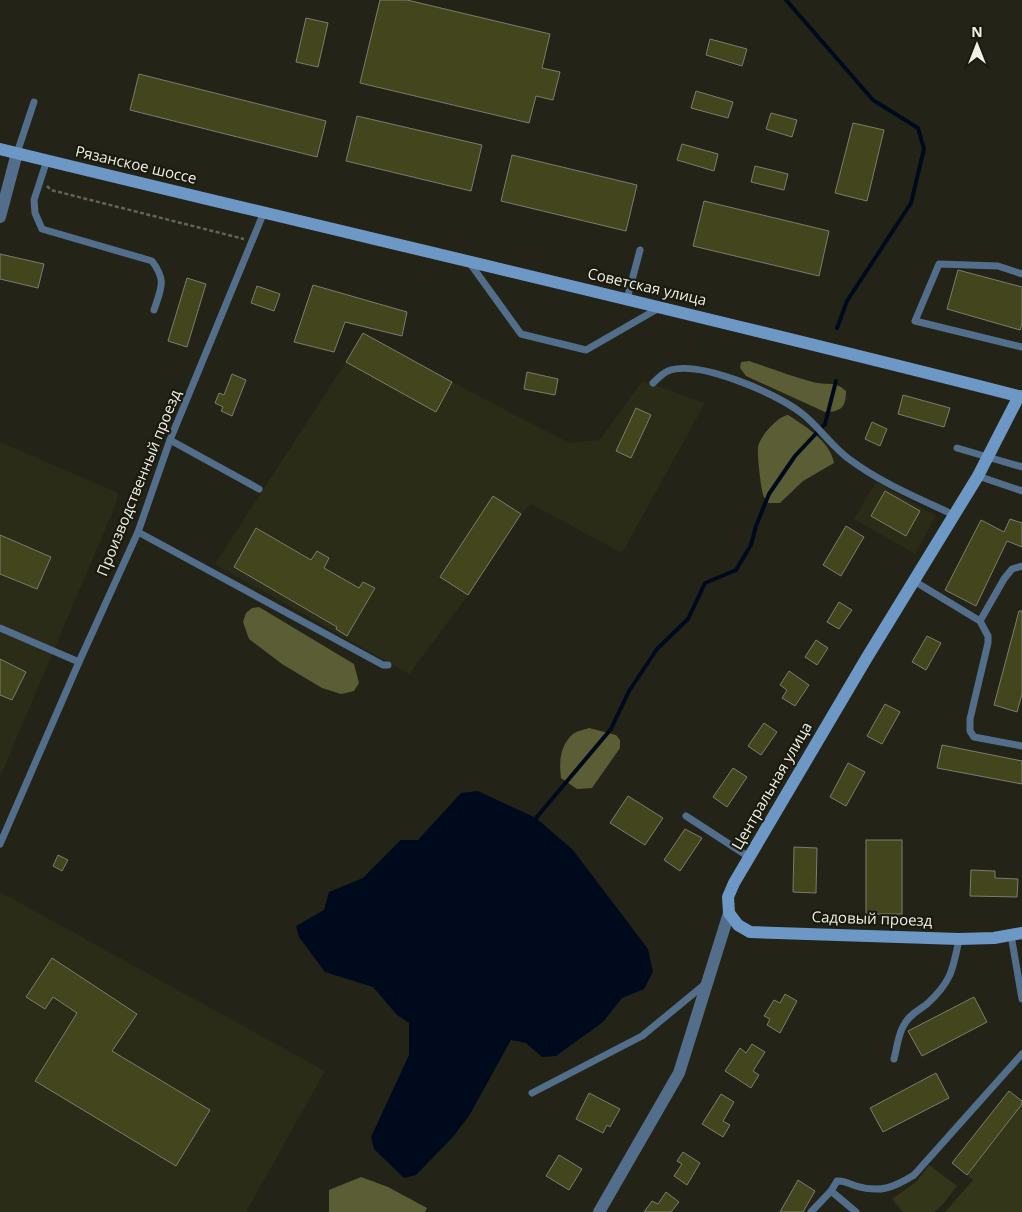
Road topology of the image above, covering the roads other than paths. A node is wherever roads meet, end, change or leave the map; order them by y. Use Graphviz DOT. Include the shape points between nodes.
graph roads {
  1 [pos="34,102"];
  2 [pos="0,149"];
  3 [pos="18,153"];
  4 [pos="47,160"];
  5 [pos="264,212"];
  6 [pos="0,217"];
  7 [pos="640,250"];
  8 [pos="468,262"];
  9 [pos="1022,274"];
  10 [pos="626,298"];
  11 [pos="662,307"];
  12 [pos="154,310"];
  13 [pos="1022,347"];
  14 [pos="653,383"];
  15 [pos="1020,396"];
  16 [pos="170,440"];
  17 [pos="957,448"];
  18 [pos="987,458"];
  19 [pos="1022,467"];
  20 [pos="978,476"];
  21 [pos="259,489"];
  22 [pos="1022,491"];
  23 [pos="954,515"];
  24 [pos="138,532"];
  25 [pos="1022,566"];
  26 [pos="914,581"];
  27 [pos="980,620"];
  28 [pos="0,628"];
  29 [pos="79,662"];
  30 [pos="388,666"];
  31 [pos="1022,746"];
  32 [pos="686,816"];
  33 [pos="0,844"];
  34 [pos="749,857"];
  35 [pos="729,913"];
  36 [pos="1017,934"];
  37 [pos="958,939"];
  38 [pos="707,983"];
  39 [pos="1022,999"];
  40 [pos="1022,1054"];
  41 [pos="894,1059"];
  42 [pos="532,1093"];
  43 [pos="831,1190"];
  44 [pos="599,1212"];
  45 [pos="811,1212"];
  46 [pos="856,1212"];
  1 -- 3 [label="lane"];
  2 -- 3 [label="main road, Рязанское шоссе"];
  3 -- 4 [label="main road, Рязанское шоссе"];
  3 -- 6 [label="street"];
  4 -- 5 [label="main road, Рязанское шоссе"];
  4 -- 12 [label="lane" via="34,200 35,214 42,229 152,261 161,272 162,282"];
  5 -- 8 [label="main road, Советская улица"];
  5 -- 16 [label="lane, Производственный проезд"];
  7 -- 10 [label="lane"];
  8 -- 10 [label="main road, Советская улица"];
  8 -- 11 [label="lane" via="521,334 586,350"];
  9 -- 13 [label="lane" via="998,266 938,264 915,321"];
  10 -- 11 [label="main road, Советская улица"];
  11 -- 15 [label="main road, Советская улица"];
  14 -- 23 [label="lane" via="668,371 682,369 703,370 734,379 801,412 848,459 874,476"];
  15 -- 18 [label="main road, Центральная улица"];
  16 -- 21 [label="lane"];
  16 -- 24 [label="lane, Производственный проезд"];
  17 -- 18 [label="lane"];
  18 -- 19 [label="lane"];
  18 -- 20 [label="main road, Центральная улица"];
  20 -- 22 [label="lane"];
  20 -- 23 [label="main road, Центральная улица"];
  23 -- 26 [label="main road, Центральная улица"];
  24 -- 29 [label="lane, Производственный проезд"];
  24 -- 30 [label="lane"];
  25 -- 27 [label="lane" via="1012,569 1004,579"];
  26 -- 27 [label="lane"];
  26 -- 34 [label="main road, Центральная улица"];
  27 -- 31 [label="lane" via="988,643 970,731 974,737"];
  28 -- 29 [label="lane"];
  29 -- 33 [label="lane, Производственный проезд"];
  32 -- 34 [label="lane"];
  34 -- 35 [label="main road, Центральная улица" via="728,898"];
  35 -- 37 [label="main road, Садовый проезд" via="738,925 750,932"];
  35 -- 38 [label="street, Центральная улица"];
  36 -- 37 [label="main road, Садовый проезд"];
  36 -- 39 [label="lane"];
  37 -- 41 [label="lane" via="952,971 946,983 903,1025"];
  38 -- 42 [label="lane" via="642,1036"];
  38 -- 44 [label="street, Центральная улица" via="679,1072"];
  40 -- 43 [label="lane" via="914,1175 886,1189 870,1190 843,1180 837,1181"];
  43 -- 45 [label="lane"];
  43 -- 46 [label="lane"];
}
